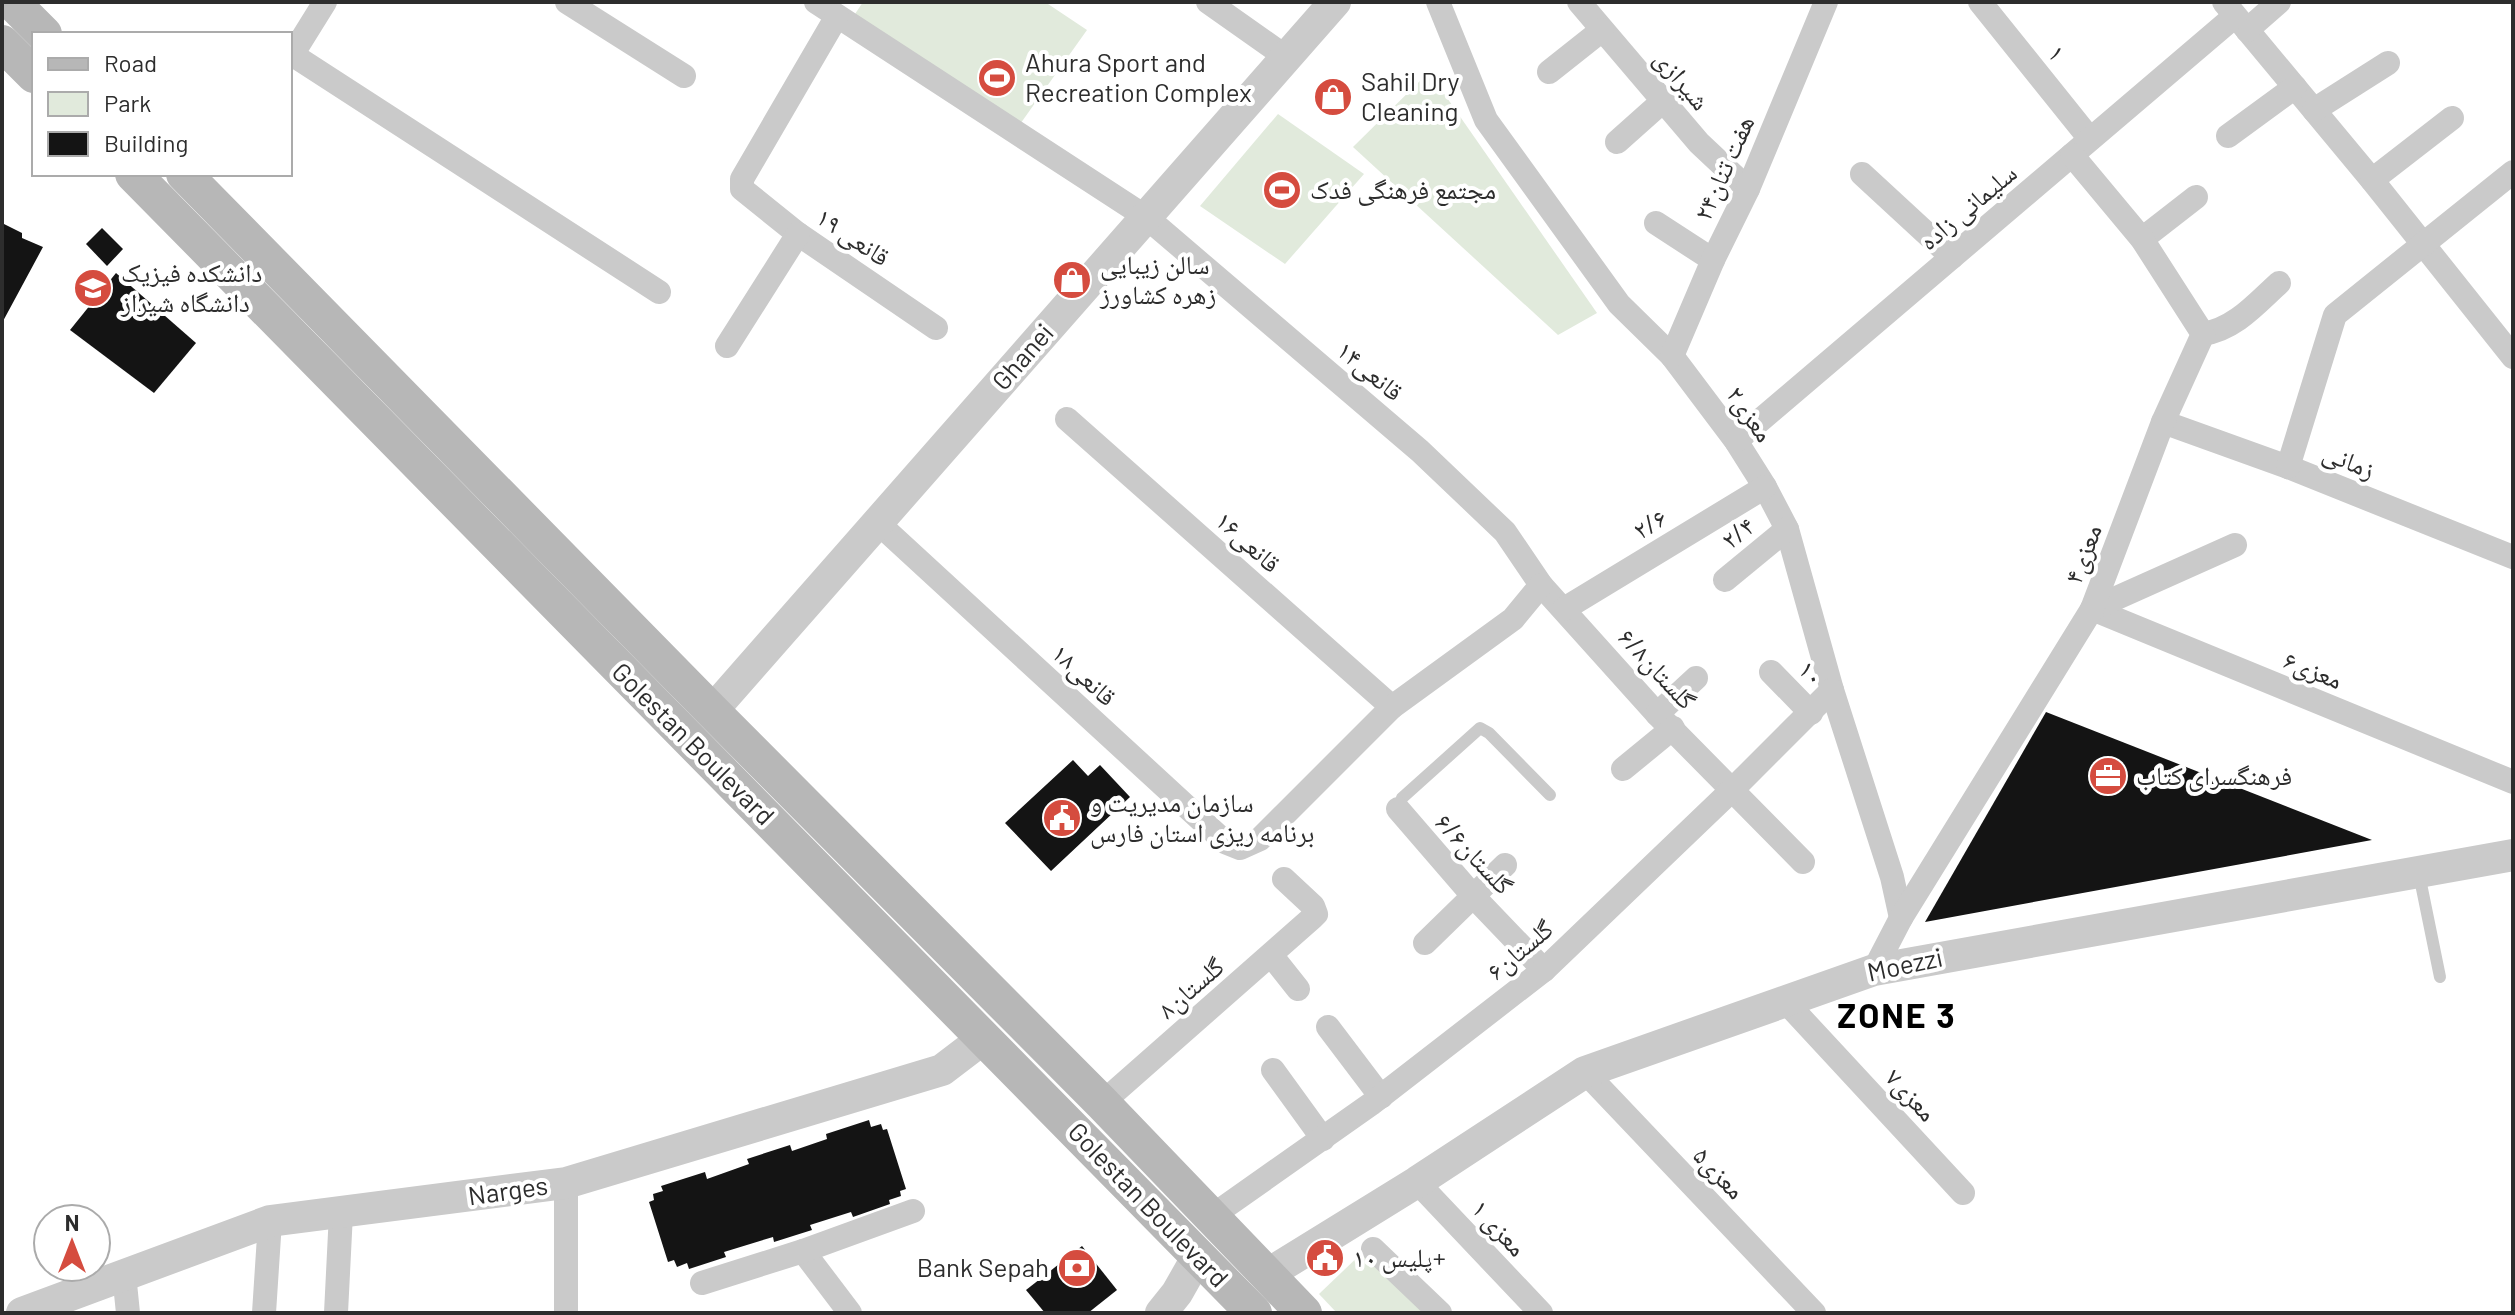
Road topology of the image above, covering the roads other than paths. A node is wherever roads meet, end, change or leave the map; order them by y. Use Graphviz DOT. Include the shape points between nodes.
graph roads {
  1 [pos="12,2"];
  2 [pos="325,2"];
  3 [pos="567,2"];
  4 [pos="816,2"];
  5 [pos="1208,2"];
  6 [pos="1335,2"];
  7 [pos="1438,2"];
  8 [pos="1579,2"];
  9 [pos="1826,2"];
  10 [pos="1980,2"];
  11 [pos="2279,2"];
  12 [pos="837,16"];
  13 [pos="2235,16"];
  14 [pos="1602,30"];
  15 [pos="42,32"];
  16 [pos="2,43"];
  17 [pos="1286,57"];
  18 [pos="2388,63"];
  19 [pos="1549,72"];
  20 [pos="32,73"];
  21 [pos="684,76"];
  22 [pos="2295,87"];
  23 [pos="1663,101"];
  24 [pos="2314,110"];
  25 [pos="2452,118"];
  26 [pos="2228,136"];
  27 [pos="1617,142"];
  28 [pos="2081,147"];
  29 [pos="2513,172"];
  30 [pos="1862,174"];
  31 [pos="136,176"];
  32 [pos="185,176"];
  33 [pos="2372,180"];
  34 [pos="1748,189"];
  35 [pos="2196,197"];
  36 [pos="1146,217"];
  37 [pos="1656,223"];
  38 [pos="212,227"];
  39 [pos="798,234"];
  40 [pos="2142,239"];
  41 [pos="2421,245"];
  42 [pos="1952,257"];
  43 [pos="1713,260"];
  44 [pos="2279,283"];
  45 [pos="659,292"];
  46 [pos="936,328"];
  47 [pos="2203,334"];
  48 [pos="727,346"];
  49 [pos="1672,356"];
  50 [pos="2513,357"];
  51 [pos="1067,419"];
  52 [pos="2163,422"];
  53 [pos="446,440"];
  54 [pos="1736,441"];
  55 [pos="2288,467"];
  56 [pos="421,469"];
  57 [pos="1765,487"];
  58 [pos="878,523"];
  59 [pos="1787,529"];
  60 [pos="2235,545"];
  61 [pos="2513,557"];
  62 [pos="1725,580"];
  63 [pos="1541,585"];
  64 [pos="1564,609"];
  65 [pos="2092,609"];
  66 [pos="1771,672"];
  67 [pos="1696,678"];
  68 [pos="1832,690"];
  69 [pos="1392,707"];
  70 [pos="712,711"];
  71 [pos="1811,713"];
  72 [pos="1665,721"];
  73 [pos="1623,769"];
  74 [pos="2513,782"];
  75 [pos="1733,789"];
  76 [pos="1550,795"];
  77 [pos="1398,809"];
  78 [pos="2513,855"];
  79 [pos="1803,862"];
  80 [pos="1505,865"];
  81 [pos="2419,872"];
  82 [pos="1284,879"];
  83 [pos="1474,897"];
  84 [pos="1901,918"];
  85 [pos="1425,943"];
  86 [pos="1271,955"];
  87 [pos="1544,970"];
  88 [pos="1874,970"];
  89 [pos="2440,977"];
  90 [pos="1298,989"];
  91 [pos="1785,1001"];
  92 [pos="1328,1027"];
  93 [pos="984,1038"];
  94 [pos="1273,1070"];
  95 [pos="1585,1072"];
  96 [pos="1381,1097"];
  97 [pos="1102,1103"];
  98 [pos="1323,1139"];
  99 [pos="1417,1182"];
  100 [pos="566,1183"];
  101 [pos="1963,1193"];
  102 [pos="913,1211"];
  103 [pos="341,1213"];
  104 [pos="1212,1216"];
  105 [pos="270,1221"];
  106 [pos="1373,1249"];
  107 [pos="803,1251"];
  108 [pos="1198,1256"];
  109 [pos="124,1274"];
  110 [pos="1268,1274"];
  111 [pos="702,1283"];
  112 [pos="1245,1311"];
  113 [pos="22,1313"];
  114 [pos="128,1313"];
  115 [pos="264,1313"];
  116 [pos="336,1313"];
  117 [pos="566,1313"];
  118 [pos="850,1313"];
  119 [pos="1161,1313"];
  120 [pos="1304,1313"];
  121 [pos="1440,1313"];
  122 [pos="1541,1313"];
  123 [pos="1814,1313"];
  1 -- 15 [label="main road"];
  2 -- 45 [label="street" via="296,57"];
  3 -- 21 [label="street"];
  4 -- 12 [label="street, ۱۴قانعی"];
  5 -- 17 [label="street"];
  6 -- 17 [label="street, Ghanei"];
  7 -- 49 [label="street, ۲معزی" via="1486,120 1619,304"];
  8 -- 14 [label="street, شیرازی"];
  9 -- 34 [label="street, هفت تنان۲۴"];
  10 -- 28 [label="street, ۱"];
  11 -- 13 [label="street, سلیمانی زاده"];
  12 -- 36 [label="street, ۱۴قانعی"];
  12 -- 39 [label="street, قانعی ۱۹" via="742,179 742,189"];
  13 -- 22 [label="street"];
  13 -- 28 [label="street, سلیمانی زاده"];
  14 -- 19 [label="street"];
  14 -- 23 [label="street, شیرازی"];
  16 -- 20 [label="main road"];
  17 -- 36 [label="street, Ghanei"];
  18 -- 24 [label="street"];
  22 -- 24 [label="street"];
  22 -- 26 [label="street"];
  23 -- 27 [label="street"];
  23 -- 34 [label="street, شیرازی"];
  24 -- 33 [label="street"];
  25 -- 33 [label="street"];
  28 -- 40 [label="street"];
  28 -- 42 [label="street, سلیمانی زاده"];
  29 -- 41 [label="street"];
  30 -- 42 [label="street"];
  31 -- 38 [label="main road, Golestan Boulevard"];
  32 -- 38 [label="main road, Golestan Boulevard"];
  33 -- 41 [label="street"];
  34 -- 43 [label="street, هفت تنان۲۴"];
  35 -- 40 [label="street"];
  36 -- 58 [label="street, Ghanei"];
  36 -- 63 [label="street, ۱۴قانعی" via="1420,451 1505,532"];
  37 -- 43 [label="street"];
  38 -- 53 [label="main road, Golestan Boulevard"];
  38 -- 56 [label="main road, Golestan Boulevard"];
  39 -- 46 [label="street, قانعی ۱۹"];
  39 -- 48 [label="street"];
  40 -- 47 [label="street"];
  41 -- 50 [label="street"];
  41 -- 55 [label="street" via="2335,315"];
  42 -- 54 [label="street, سلیمانی زاده"];
  43 -- 49 [label="street, هفت تنان۲۴"];
  44 -- 47 [label="street" via="2242,317 2221,331"];
  47 -- 52 [label="street, ۴معزی"];
  49 -- 54 [label="street, ۲معزی"];
  51 -- 69 [label="street, ۱۶قانعی"];
  52 -- 55 [label="street, زمانی"];
  52 -- 65 [label="street, ۴معزی"];
  53 -- 56 [label="main road"];
  53 -- 70 [label="main road, Golestan Boulevard"];
  54 -- 57 [label="street, ۲معزی"];
  55 -- 61 [label="street, زمانی"];
  56 -- 93 [label="main road, Golestan Boulevard"];
  57 -- 59 [label="street, ۲معزی"];
  57 -- 64 [label="street, ۲/۶"];
  58 -- 69 [label="street, ۱۸قانعی" via="1225,842 1240,848 1260,839"];
  58 -- 70 [label="street, Ghanei"];
  59 -- 62 [label="street, ۲/۴"];
  59 -- 68 [label="street, ۲معزی"];
  60 -- 65 [label="street"];
  63 -- 64 [label="street, ۶/۸گلستان"];
  63 -- 69 [label="street" via="1513,619"];
  64 -- 72 [label="street, ۶/۸گلستان"];
  65 -- 74 [label="street, ۶معزی"];
  65 -- 84 [label="street, ۴معزی"];
  66 -- 71 [label="street, ۱۰"];
  67 -- 72 [label="street"];
  68 -- 71 [label="street, گلستان۶"];
  68 -- 84 [label="street, ۲معزی"];
  70 -- 97 [label="main road, Golestan Boulevard"];
  71 -- 75 [label="street, گلستان۶"];
  72 -- 73 [label="street"];
  72 -- 75 [label="street, ۶/۸گلستان"];
  75 -- 79 [label="street, ۶/۸گلستان"];
  75 -- 87 [label="street, گلستان۶"];
  76 -- 77 [label="lane" via="1480,728 1402,798"];
  77 -- 83 [label="street, ۶/۶گلستان"];
  78 -- 81 [label="street, Moezzi"];
  80 -- 83 [label="street"];
  81 -- 88 [label="street, Moezzi"];
  81 -- 89 [label="lane"];
  82 -- 86 [label="street, گلستان۸" via="1316,914"];
  83 -- 85 [label="street"];
  83 -- 87 [label="street, ۶/۶گلستان"];
  84 -- 88 [label="street, ۴معزی"];
  86 -- 90 [label="street"];
  86 -- 97 [label="street, گلستان۸"];
  87 -- 96 [label="street, گلستان۶"];
  88 -- 91 [label="street, Moezzi"];
  91 -- 95 [label="street, Moezzi"];
  91 -- 101 [label="street, ۷معزی"];
  92 -- 96 [label="street"];
  93 -- 100 [label="street, Narges" via="942,1070"];
  93 -- 108 [label="main road, Golestan Boulevard"];
  94 -- 98 [label="street"];
  95 -- 99 [label="street, Moezzi"];
  95 -- 123 [label="street, ۵معزی"];
  96 -- 98 [label="street, گلستان۶"];
  97 -- 104 [label="main road, Golestan Boulevard"];
  98 -- 104 [label="street, گلستان۶"];
  99 -- 110 [label="street, Moezzi"];
  99 -- 122 [label="street, معزی ۱"];
  100 -- 103 [label="street, Narges"];
  100 -- 117 [label="street"];
  102 -- 107 [label="street"];
  103 -- 105 [label="street, Narges"];
  103 -- 116 [label="street"];
  104 -- 110 [label="main road, Golestan Boulevard"];
  105 -- 109 [label="street, Narges"];
  105 -- 115 [label="street"];
  106 -- 121 [label="street"];
  107 -- 111 [label="street"];
  107 -- 118 [label="street"];
  108 -- 112 [label="main road, Golestan Boulevard"];
  108 -- 119 [label="street"];
  109 -- 113 [label="street, Narges"];
  109 -- 114 [label="street"];
  110 -- 120 [label="main road, Golestan Boulevard"];
}
